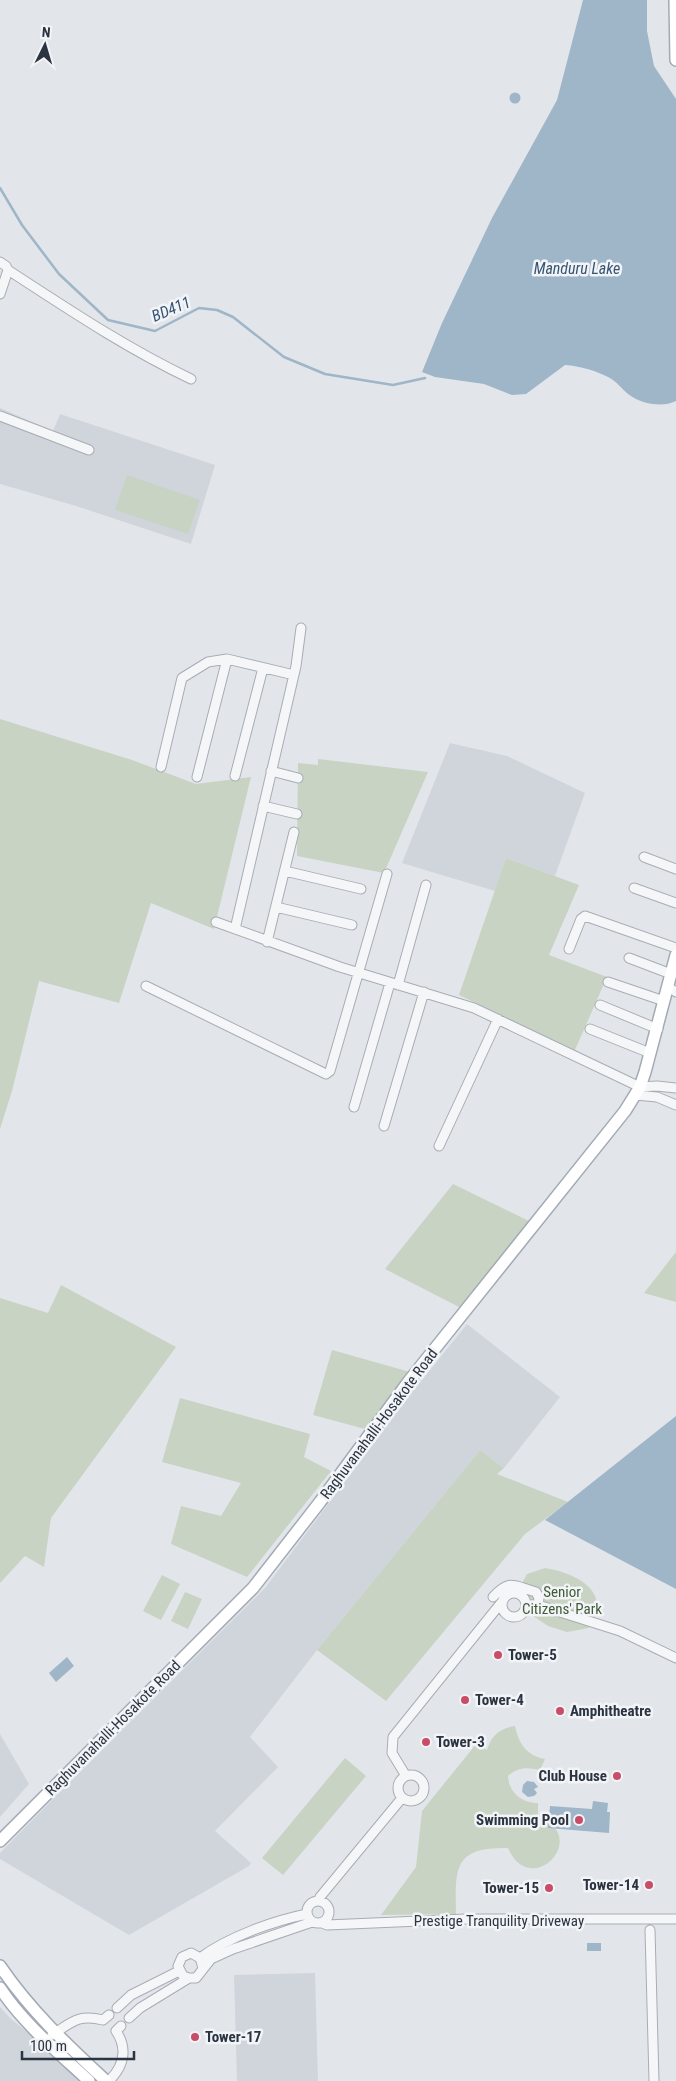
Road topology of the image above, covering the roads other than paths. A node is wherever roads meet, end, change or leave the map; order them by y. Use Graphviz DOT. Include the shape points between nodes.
graph roads {
  1 [pos="675,0"];
  2 [pos="676,60"];
  3 [pos="0,262"];
  4 [pos="8,270"];
  5 [pos="0,294"];
  6 [pos="191,378"];
  7 [pos="0,416"];
  8 [pos="89,450"];
  9 [pos="301,628"];
  10 [pos="227,659"];
  11 [pos="263,668"];
  12 [pos="294,675"];
  13 [pos="161,767"];
  14 [pos="271,770"];
  15 [pos="236,776"];
  16 [pos="196,777"];
  17 [pos="298,778"];
  18 [pos="263,806"];
  19 [pos="297,814"];
  20 [pos="294,832"];
  21 [pos="644,857"];
  22 [pos="676,869"];
  23 [pos="284,871"];
  24 [pos="387,874"];
  25 [pos="426,886"];
  26 [pos="634,888"];
  27 [pos="361,889"];
  28 [pos="676,903"];
  29 [pos="276,907"];
  30 [pos="216,922"];
  31 [pos="352,925"];
  32 [pos="235,929"];
  33 [pos="267,942"];
  34 [pos="676,948"];
  35 [pos="569,949"];
  36 [pos="676,955"];
  37 [pos="629,958"];
  38 [pos="359,972"];
  39 [pos="671,974"];
  40 [pos="608,982"];
  41 [pos="394,984"];
  42 [pos="146,986"];
  43 [pos="672,990"];
  44 [pos="424,992"];
  45 [pos="664,1001"];
  46 [pos="600,1005"];
  47 [pos="498,1019"];
  48 [pos="658,1028"];
  49 [pos="590,1029"];
  50 [pos="650,1053"];
  51 [pos="676,1088"];
  52 [pos="637,1091"];
  53 [pos="676,1105"];
  54 [pos="354,1107"];
  55 [pos="384,1126"];
  56 [pos="440,1146"];
  57 [pos="493,1598"];
  58 [pos="501,1604"];
  59 [pos="526,1605"];
  60 [pos="538,1605"];
  61 [pos="676,1658"];
  62 [pos="406,1776"];
  63 [pos="402,1798"];
  64 [pos="0,1841"];
  65 [pos="320,1901"];
  66 [pos="310,1918"];
  67 [pos="676,1919"];
  68 [pos="322,1923"];
  69 [pos="650,1930"];
  70 [pos="200,1958"];
  71 [pos="0,1966"];
  72 [pos="203,1968"];
  73 [pos="179,1971"];
  74 [pos="189,1978"];
  75 [pos="0,1988"];
  76 [pos="117,2008"];
  77 [pos="129,2018"];
  78 [pos="50,2036"];
  79 [pos="89,2081"];
  80 [pos="107,2081"];
  81 [pos="654,2081"];
  1 -- 2 [label="main road"];
  3 -- 4 [label="street"];
  4 -- 5 [label="street"];
  4 -- 6 [label="street" via="97,329"];
  7 -- 8 [label="street"];
  9 -- 12 [label="street"];
  10 -- 11 [label="street"];
  10 -- 13 [label="street" via="208,662 182,678"];
  10 -- 16 [label="street"];
  11 -- 12 [label="street"];
  11 -- 15 [label="street"];
  12 -- 14 [label="street"];
  14 -- 17 [label="street"];
  14 -- 18 [label="street"];
  18 -- 19 [label="street"];
  18 -- 32 [label="street"];
  20 -- 23 [label="street"];
  21 -- 22 [label="street"];
  23 -- 27 [label="street"];
  23 -- 29 [label="street"];
  24 -- 38 [label="street"];
  25 -- 41 [label="street"];
  26 -- 28 [label="street"];
  29 -- 31 [label="street"];
  29 -- 33 [label="street"];
  30 -- 32 [label="street"];
  32 -- 33 [label="street"];
  33 -- 38 [label="street"];
  34 -- 35 [label="street" via="585,916"];
  36 -- 39 [label="main road, Raghuvanahalli-Hosakote Road"];
  37 -- 39 [label="street"];
  38 -- 41 [label="street"];
  38 -- 42 [label="street" via="330,1071 326,1074"];
  39 -- 43 [label="main road, Raghuvanahalli-Hosakote Road"];
  40 -- 45 [label="street"];
  41 -- 44 [label="street"];
  41 -- 54 [label="street"];
  43 -- 45 [label="main road, Raghuvanahalli-Hosakote Road"];
  44 -- 47 [label="street"];
  44 -- 55 [label="street"];
  45 -- 48 [label="main road, Raghuvanahalli-Hosakote Road"];
  46 -- 48 [label="street"];
  47 -- 52 [label="street"];
  47 -- 56 [label="street"];
  48 -- 50 [label="main road, Raghuvanahalli-Hosakote Road"];
  49 -- 50 [label="street"];
  50 -- 52 [label="main road, Raghuvanahalli-Hosakote Road"];
  51 -- 52 [label="street" via="657,1086"];
  52 -- 53 [label="street"];
  52 -- 64 [label="main road, Raghuvanahalli-Hosakote Road" via="626,1111 409,1382 252,1588"];
  57 -- 60 [label="street" via="503,1586 511,1585 536,1592"];
  58 -- 59 [label="street" via="508,1593 516,1592 524,1597"];
  58 -- 59 [label="street" via="505,1614 511,1617 523,1613"];
  58 -- 62 [label="street" via="393,1737 392,1753"];
  59 -- 60 [label="street"];
  60 -- 61 [label="street" via="620,1631"];
  62 -- 63 [label="street" via="398,1784"];
  62 -- 63 [label="street" via="421,1780 423,1792 414,1801"];
  63 -- 65 [label="street"];
  65 -- 66 [label="street" via="310,1904"];
  65 -- 68 [label="street" via="330,1911"];
  66 -- 68 [label="street"];
  66 -- 70 [label="street" via="262,1927 212,1949"];
  66 -- 72 [label="street" via="211,1959"];
  67 -- 68 [label="street, Prestige Tranquility Driveway"];
  69 -- 81 [label="street"];
  70 -- 72 [label="street"];
  70 -- 73 [label="street" via="186,1954 179,1961"];
  71 -- 78 [label="main road"];
  72 -- 74 [label="street" via="196,1978"];
  73 -- 74 [label="street"];
  73 -- 76 [label="street" via="131,1995"];
  74 -- 77 [label="street"];
  75 -- 78 [label="main road" via="12,2004"];
  78 -- 79 [label="main road"];
  78 -- 80 [label="main road"];
  78 -- 80 [label="street" via="81,2017 106,2018 119,2028 123,2060 118,2072"];
}
